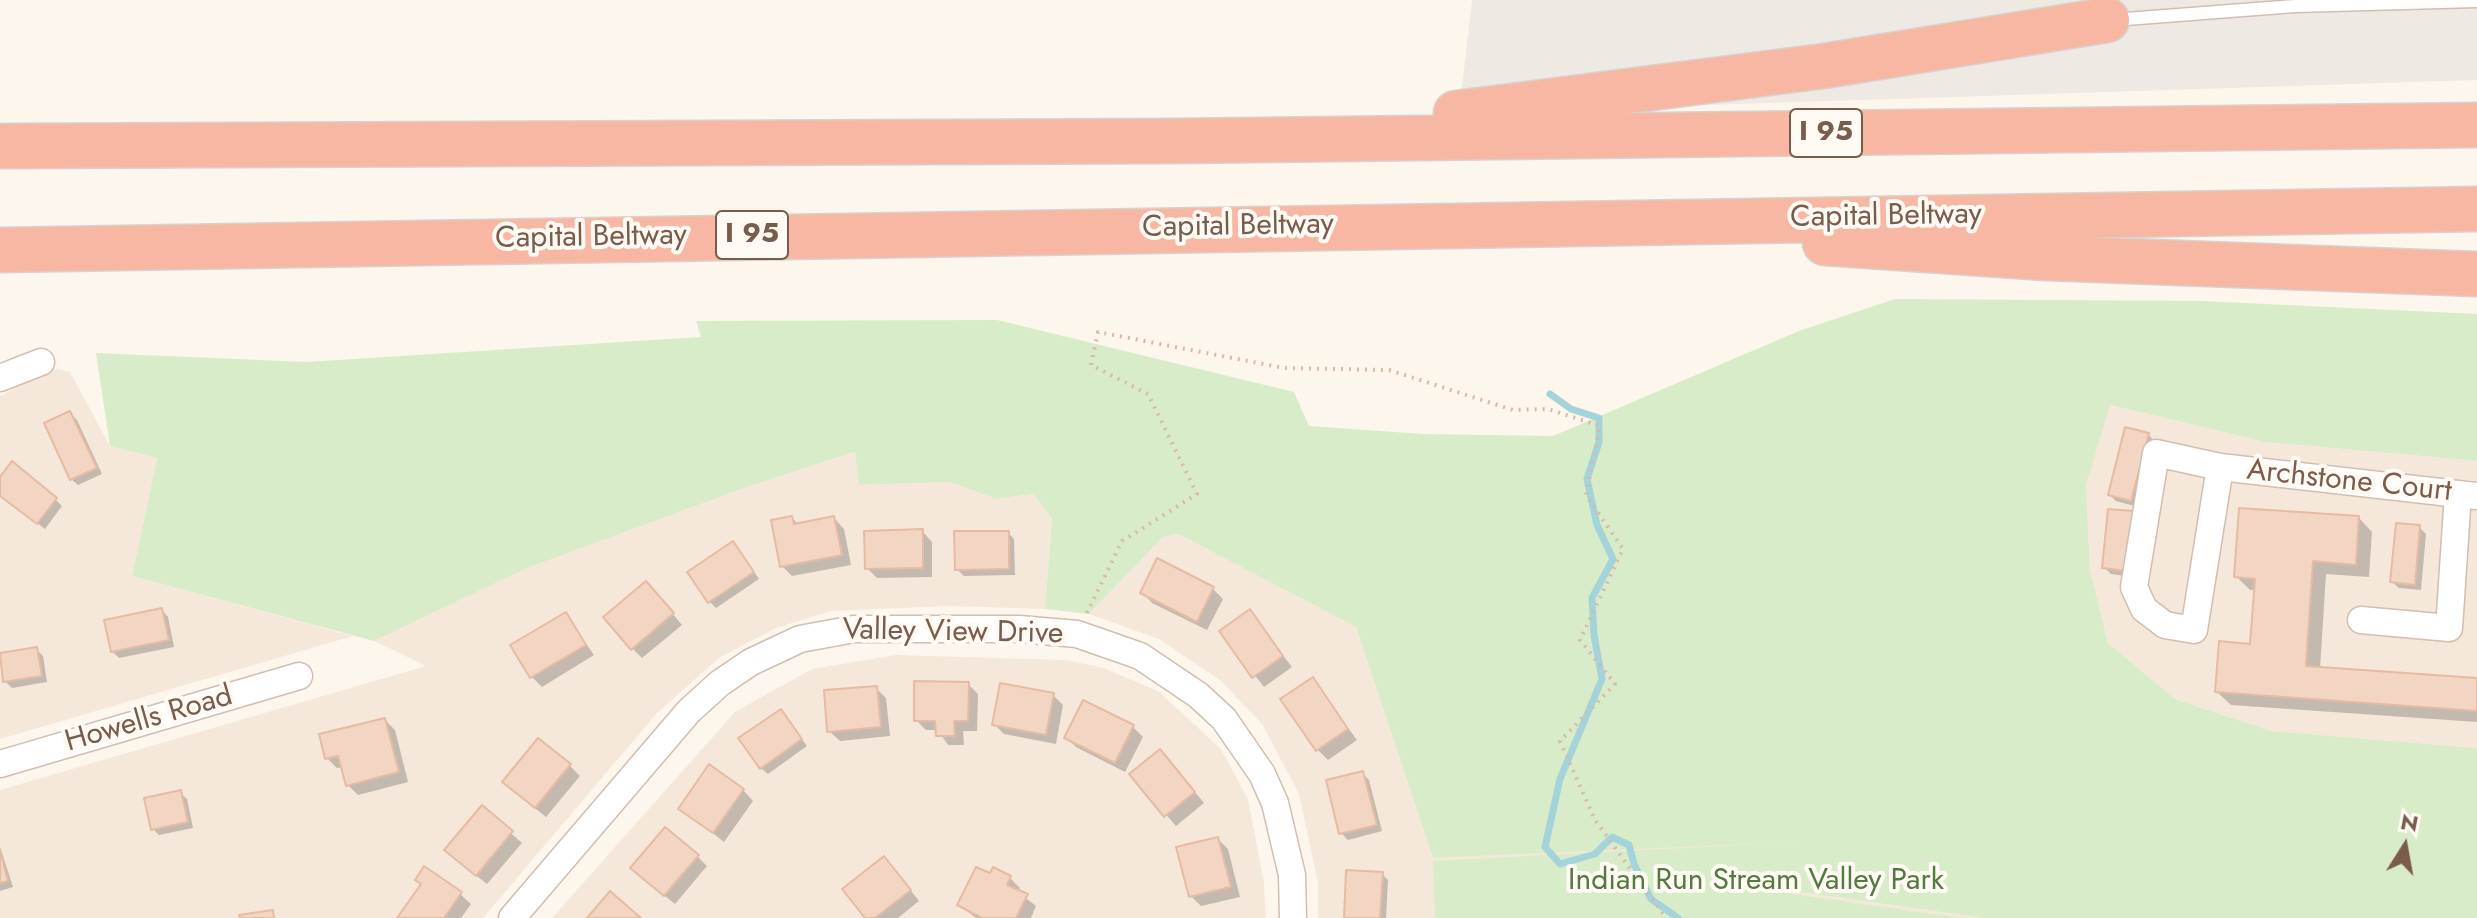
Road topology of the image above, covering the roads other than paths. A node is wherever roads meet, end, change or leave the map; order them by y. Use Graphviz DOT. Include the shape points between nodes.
graph roads {
  1 [pos="2477,1"];
  2 [pos="2107,15"];
  3 [pos="2477,125"];
  4 [pos="1175,141"];
  5 [pos="0,146"];
  6 [pos="2477,209"];
  7 [pos="1503,222"];
  8 [pos="0,250"];
  9 [pos="2477,274"];
  10 [pos="41,362"];
  11 [pos="0,378"];
  12 [pos="2220,467"];
  13 [pos="2468,495"];
  14 [pos="2361,620"];
  15 [pos="299,676"];
  16 [pos="0,764"];
  17 [pos="512,918"];
  18 [pos="1293,918"];
  1 -- 2 [label="lane"];
  2 -- 4 [label="highway" via="1824,66"];
  3 -- 4 [label="highway, I 95"];
  4 -- 5 [label="highway, I 95"];
  6 -- 7 [label="highway, Capital Beltway / I 95"];
  7 -- 8 [label="highway, Capital Beltway / I 95"];
  7 -- 9 [label="highway" via="2046,258"];
  10 -- 11 [label="street"];
  12 -- 12 [label="street, Archstone Court" via="2194,630 2165,625 2144,609 2134,587 2156,453"];
  12 -- 13 [label="street, Archstone Court"];
  13 -- 14 [label="street" via="2449,628"];
  15 -- 16 [label="street, Howells Road"];
  17 -- 18 [label="street, Valley View Drive" via="689,711 720,683 775,649 854,629 1077,634 1125,650 1170,674 1198,695 1243,744 1269,789 1287,841"];
}
